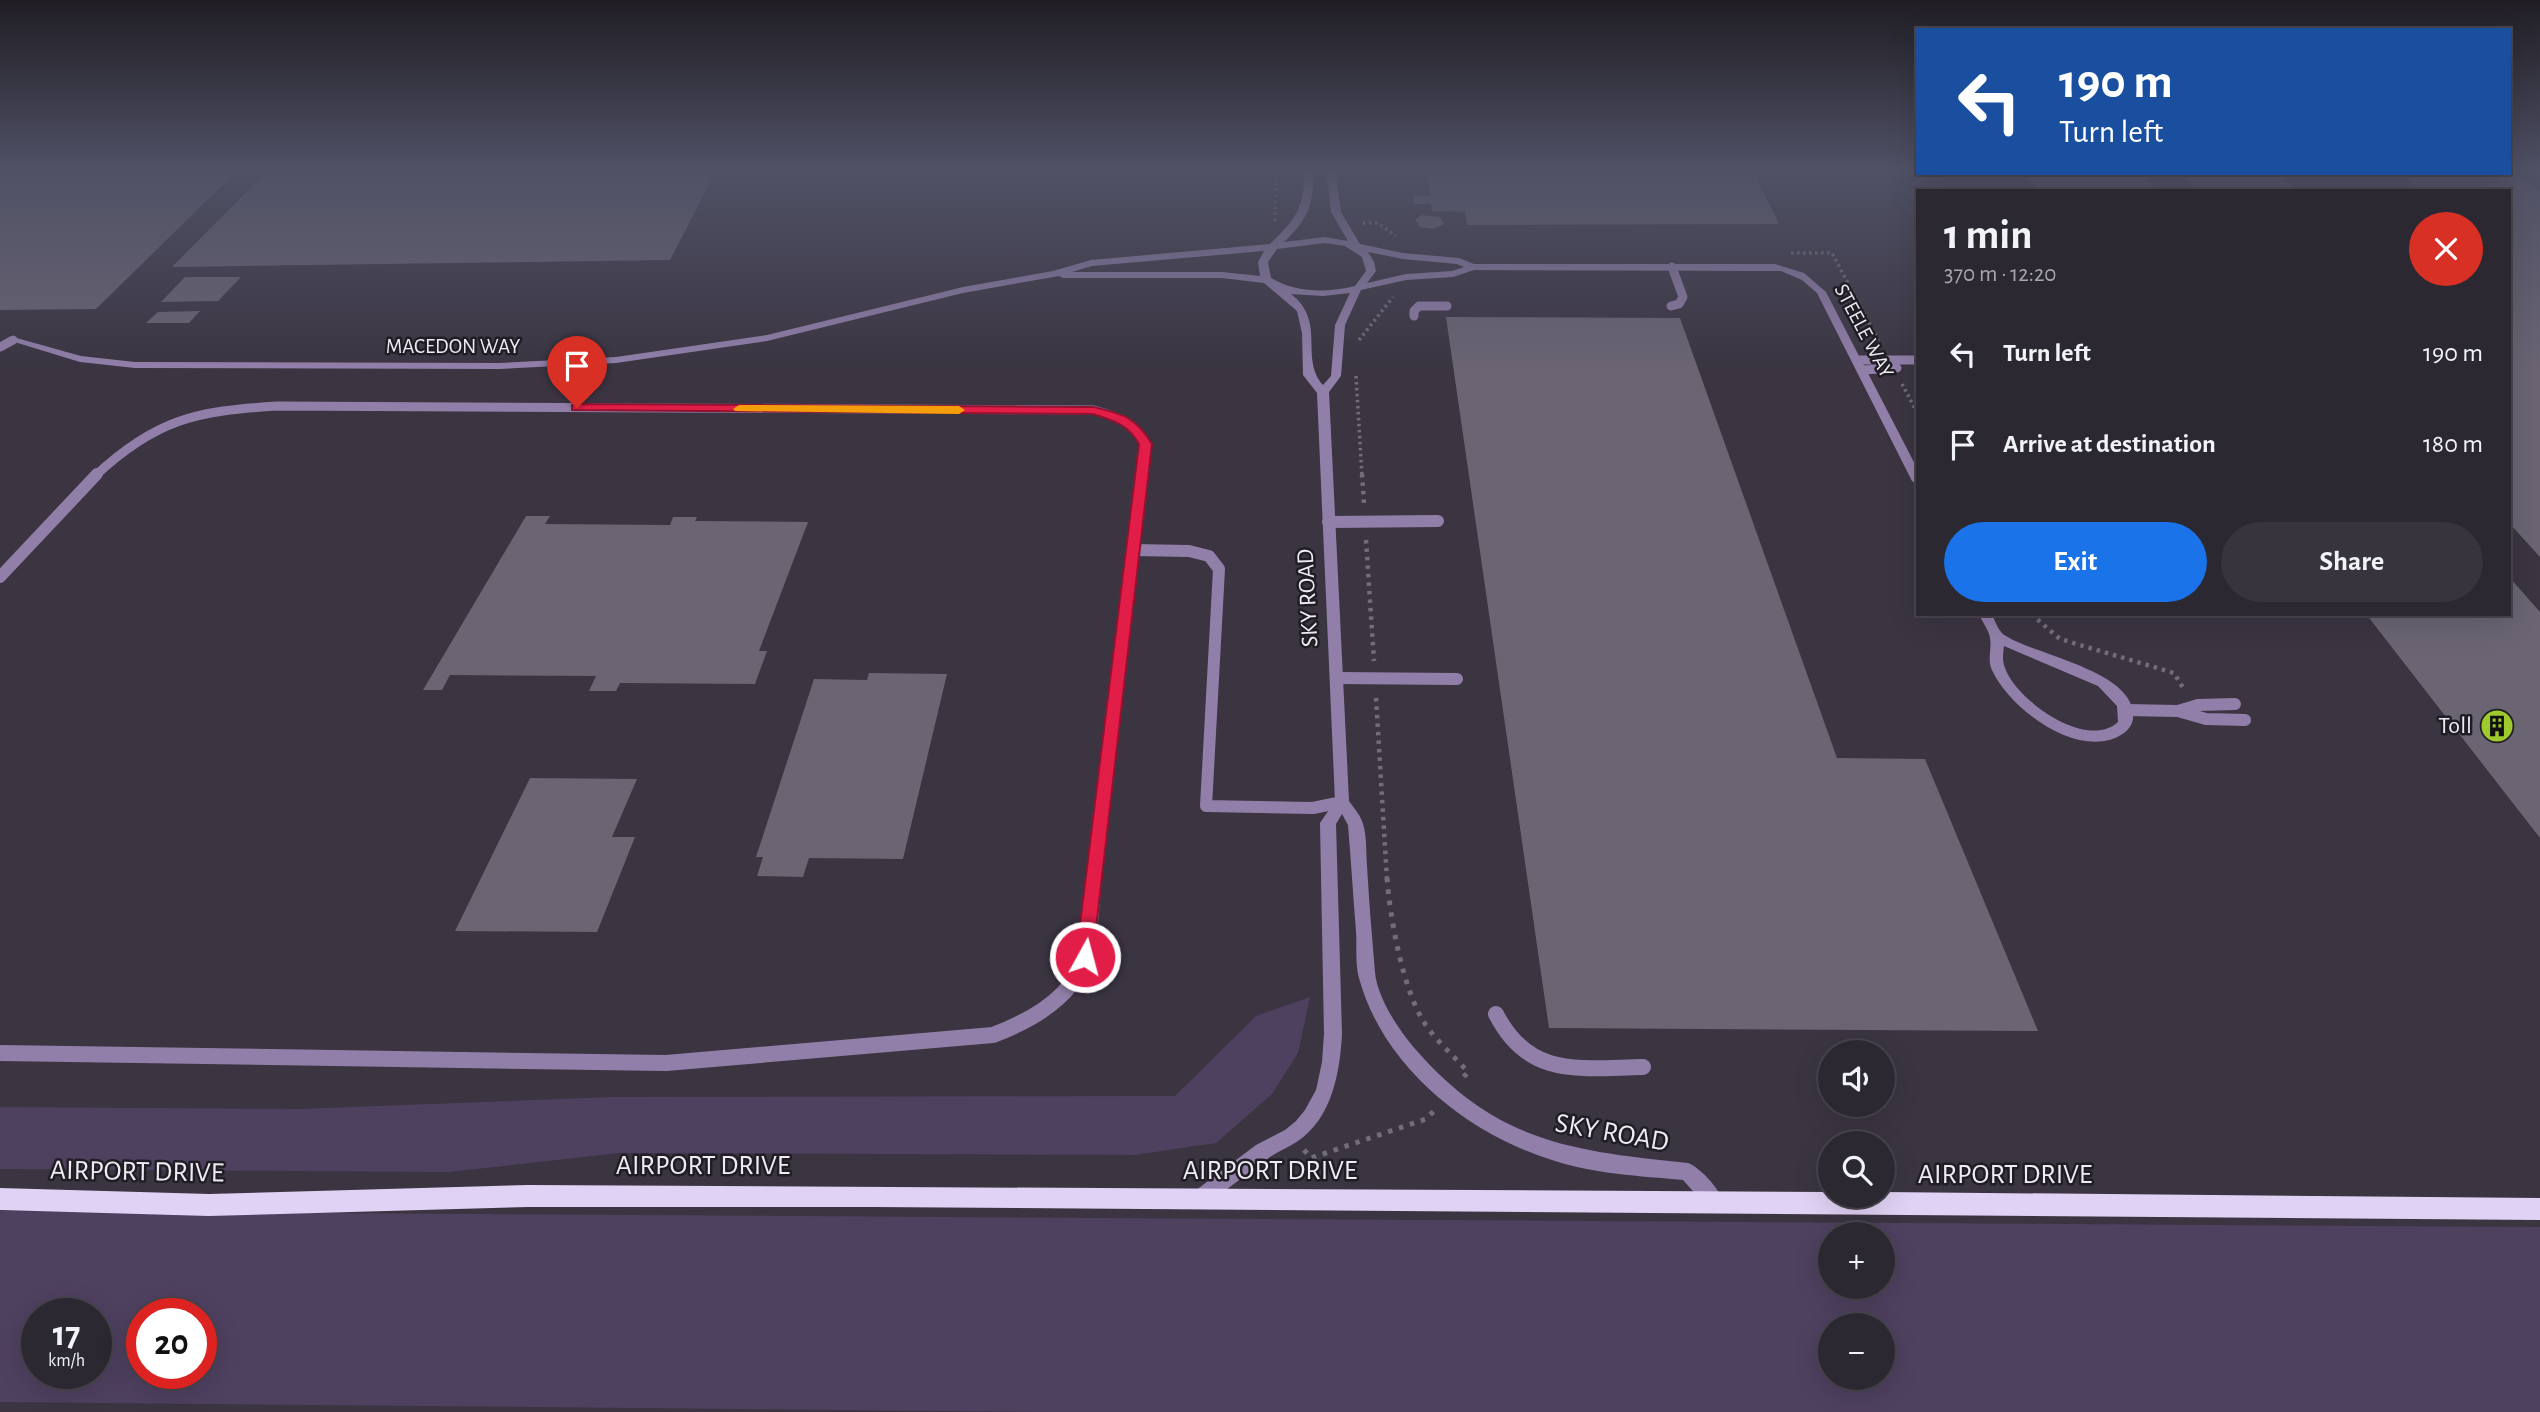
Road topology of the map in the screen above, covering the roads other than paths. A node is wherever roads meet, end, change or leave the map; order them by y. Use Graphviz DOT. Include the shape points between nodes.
graph roads {
  1 [pos="1286,235"];
  2 [pos="1350,235"];
  3 [pos="1273,247"];
  4 [pos="1358,247"];
  5 [pos="1473,267"];
  6 [pos="1672,267"];
  7 [pos="1055,274"];
  8 [pos="1269,282"];
  9 [pos="1358,288"];
  10 [pos="1447,306"];
  11 [pos="1671,306"];
  12 [pos="1415,316"];
  13 [pos="13,340"];
  14 [pos="0,346"];
  15 [pos="1916,360"];
  16 [pos="1860,365"];
  17 [pos="1916,368"];
  18 [pos="1322,392"];
  19 [pos="1916,477"];
  20 [pos="1438,521"];
  21 [pos="1328,522"];
  22 [pos="1133,550"];
  23 [pos="0,576"];
  24 [pos="1986,616"];
  25 [pos="1997,638"];
  26 [pos="1337,678"];
  27 [pos="1457,679"];
  28 [pos="2235,705"];
  29 [pos="2126,710"];
  30 [pos="2178,711"];
  31 [pos="2245,720"];
  32 [pos="1342,802"];
  33 [pos="1496,1014"];
  34 [pos="0,1052"];
  35 [pos="1643,1067"];
  36 [pos="0,1199"];
  37 [pos="1198,1200"];
  38 [pos="1715,1202"];
  39 [pos="2540,1209"];
  1 -- 3 [label="street"];
  2 -- 4 [label="street"];
  3 -- 4 [label="street, MACEDON WAY" via="1325,240"];
  3 -- 7 [label="street, MACEDON WAY" via="1091,263"];
  3 -- 8 [label="street" via="1263,263"];
  4 -- 5 [label="street, STEELE WAY" via="1460,261"];
  4 -- 9 [label="street, SKY ROAD" via="1368,258 1371,271"];
  5 -- 6 [label="street, STEELE WAY"];
  5 -- 9 [label="street, STEELE WAY"];
  6 -- 11 [label="lane" via="1683,297"];
  6 -- 16 [label="street, STEELE WAY" via="1775,267 1801,274 1821,292"];
  7 -- 8 [label="street, MACEDON WAY" via="1222,275"];
  7 -- 13 [label="street, MACEDON WAY" via="950,293 767,338 670,354 569,363 135,365 80,359"];
  8 -- 9 [label="street, MACEDON WAY" via="1315,293"];
  8 -- 18 [label="street, SKY ROAD" via="1301,310 1309,346 1308,375"];
  9 -- 18 [label="street, SKY ROAD" via="1340,325 1336,376"];
  10 -- 12 [label="lane" via="1419,306"];
  13 -- 14 [label="lane"];
  15 -- 16 [label="lane"];
  16 -- 17 [label="lane"];
  16 -- 19 [label="street, STEELE WAY"];
  18 -- 21 [label="street, SKY ROAD"];
  20 -- 21 [label="lane"];
  21 -- 26 [label="street, SKY ROAD"];
  22 -- 23 [label="lane" via="1146,444 1127,420 1094,410 277,406 189,416 139,439 108,463"];
  22 -- 32 [label="lane" via="1189,551 1209,556 1219,569 1206,806 1313,808"];
  22 -- 34 [label="lane" via="1085,957 1072,983 1051,1006 1026,1023 993,1034 666,1063"];
  24 -- 25 [label="street"];
  25 -- 29 [label="street" via="2102,681"];
  25 -- 29 [label="street" via="1997,666 2015,694 2056,725 2083,734 2106,735 2120,730"];
  26 -- 27 [label="lane"];
  26 -- 32 [label="street, SKY ROAD"];
  28 -- 30 [label="lane"];
  29 -- 30 [label="lane"];
  30 -- 31 [label="lane" via="2206,719"];
  32 -- 37 [label="street, SKY ROAD" via="1328,823 1332,1066 1324,1093 1310,1117 1291,1136 1275,1142"];
  32 -- 38 [label="street, SKY ROAD" via="1356,824 1367,977 1384,1019 1401,1045 1448,1096 1506,1133 1553,1152 1602,1163 1688,1172"];
  33 -- 35 [label="lane" via="1502,1032 1530,1057 1563,1066"];
  36 -- 37 [label="main road, AIRPORT DRIVE" via="209,1205 528,1196"];
  37 -- 38 [label="main road, AIRPORT DRIVE"];
  38 -- 39 [label="main road, AIRPORT DRIVE"];
}
